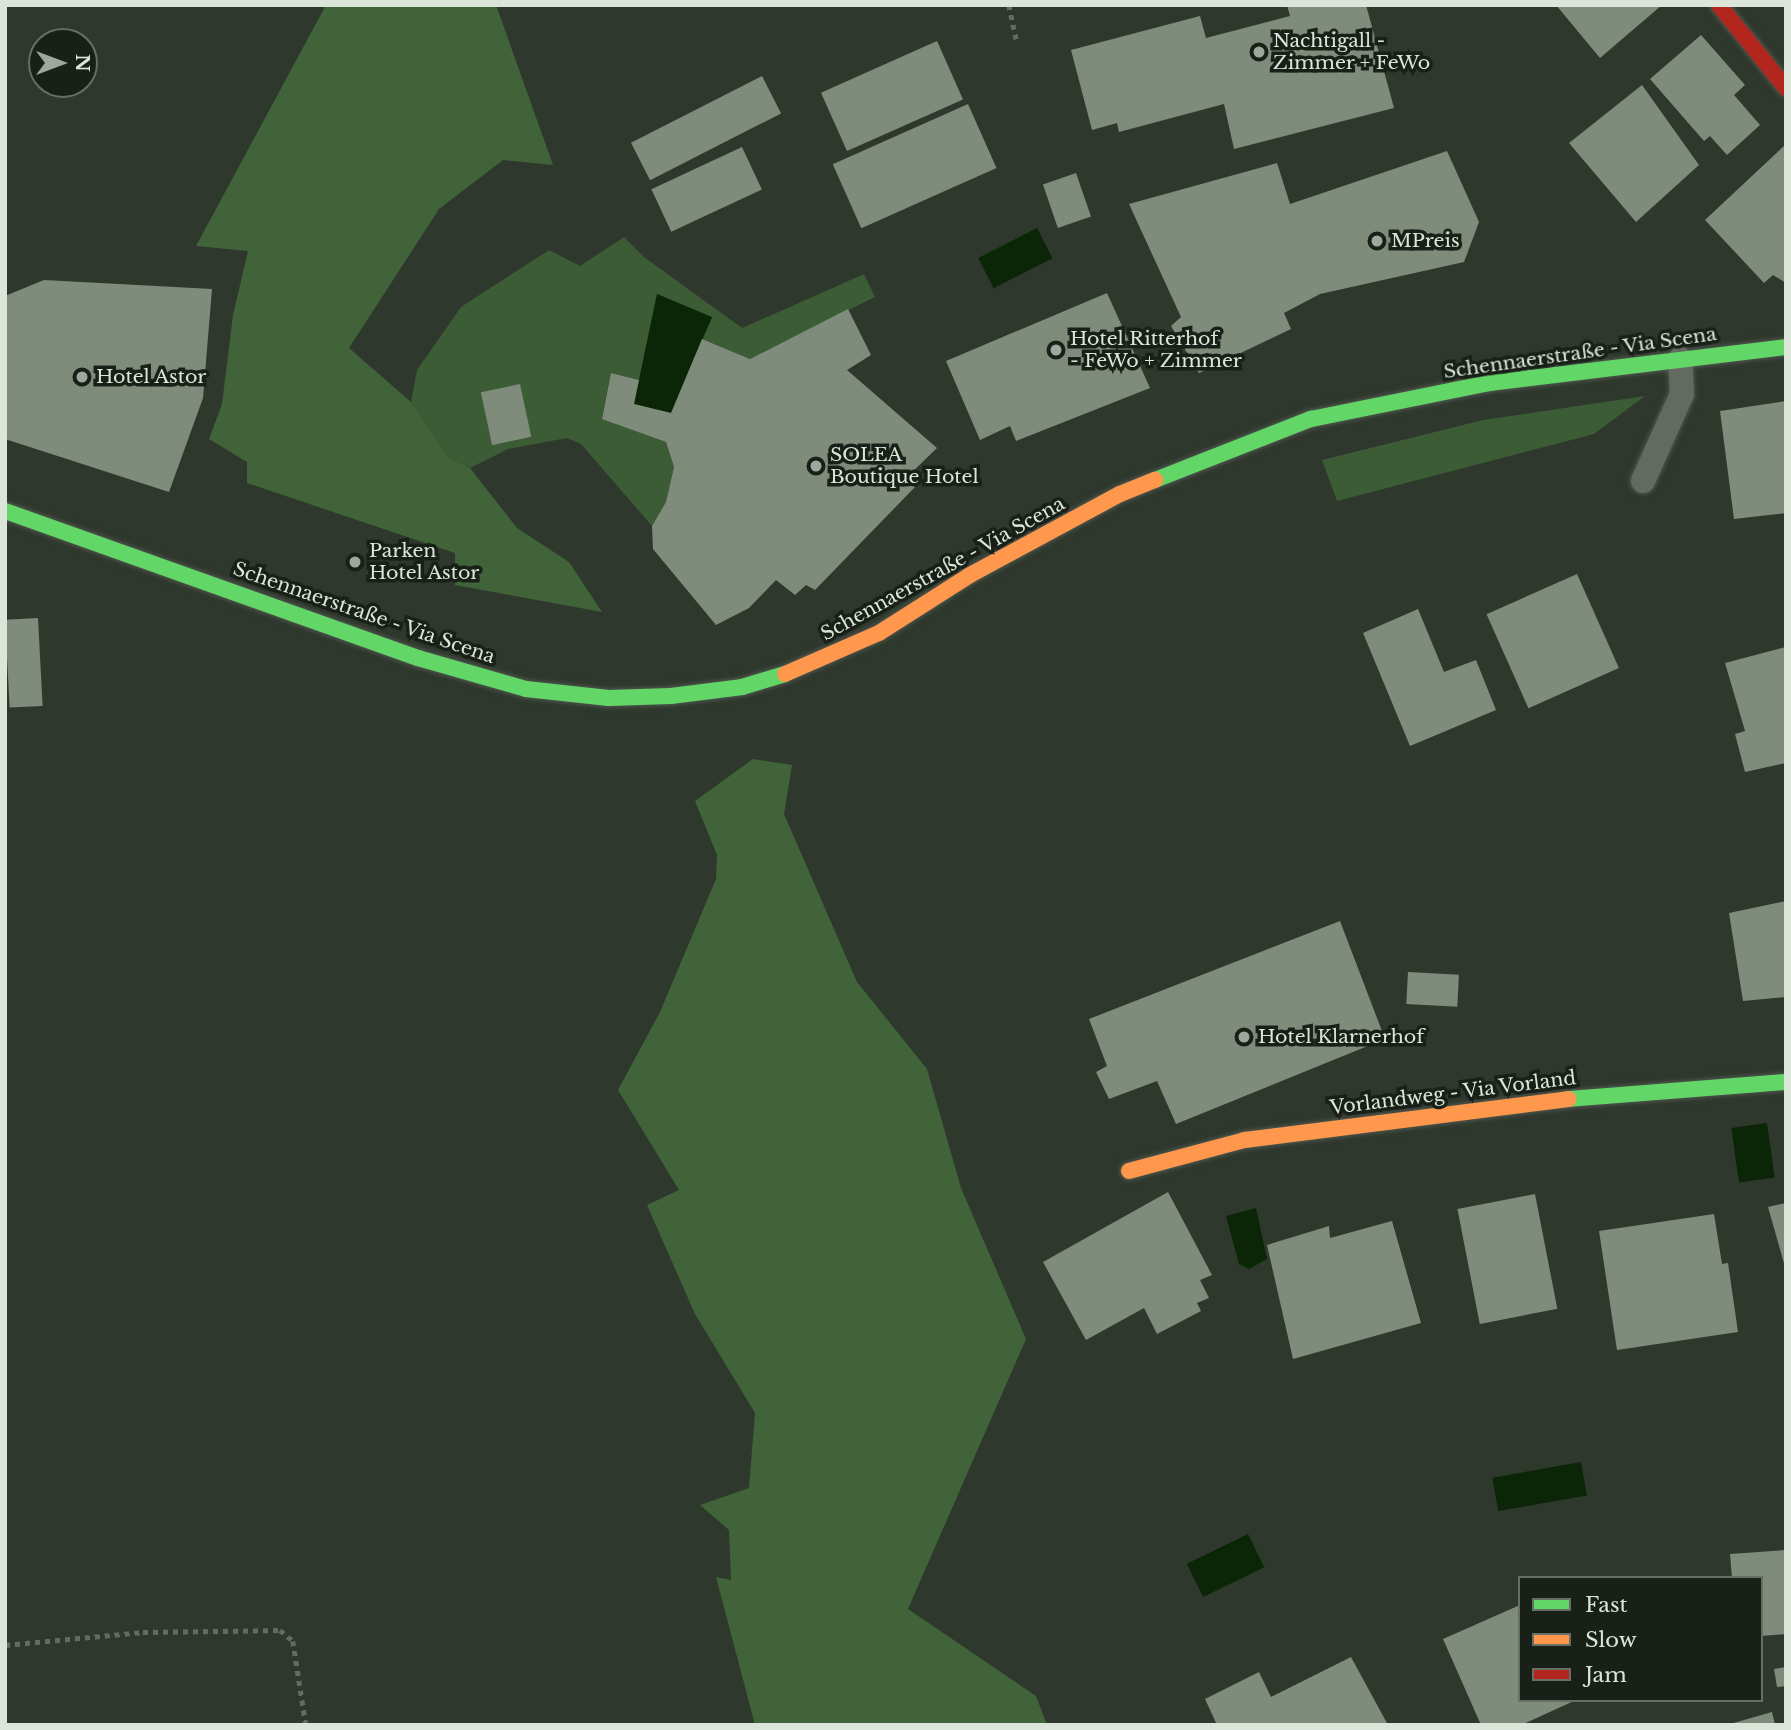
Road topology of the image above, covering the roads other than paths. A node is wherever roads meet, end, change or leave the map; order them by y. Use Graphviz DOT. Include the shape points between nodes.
graph roads {
  1 [pos="1719,5"];
  2 [pos="1786,88"];
  3 [pos="1786,347"];
  4 [pos="1680,359"];
  5 [pos="1643,481"];
  6 [pos="5,511"];
  7 [pos="1786,1082"];
  8 [pos="1129,1171"];
  1 -- 2 [label="street"];
  3 -- 4 [label="street, Schennaerstraße - Via Scena"];
  4 -- 5 [label="lane" via="1682,394"];
  4 -- 6 [label="street, Schennaerstraße - Via Scena" via="1489,383 1311,419 1120,494 970,575 879,633 810,667 750,685 671,696 609,698 526,689 418,658"];
  7 -- 8 [label="street, Vorlandweg - Via Vorland" via="1556,1100 1245,1140"];
}
